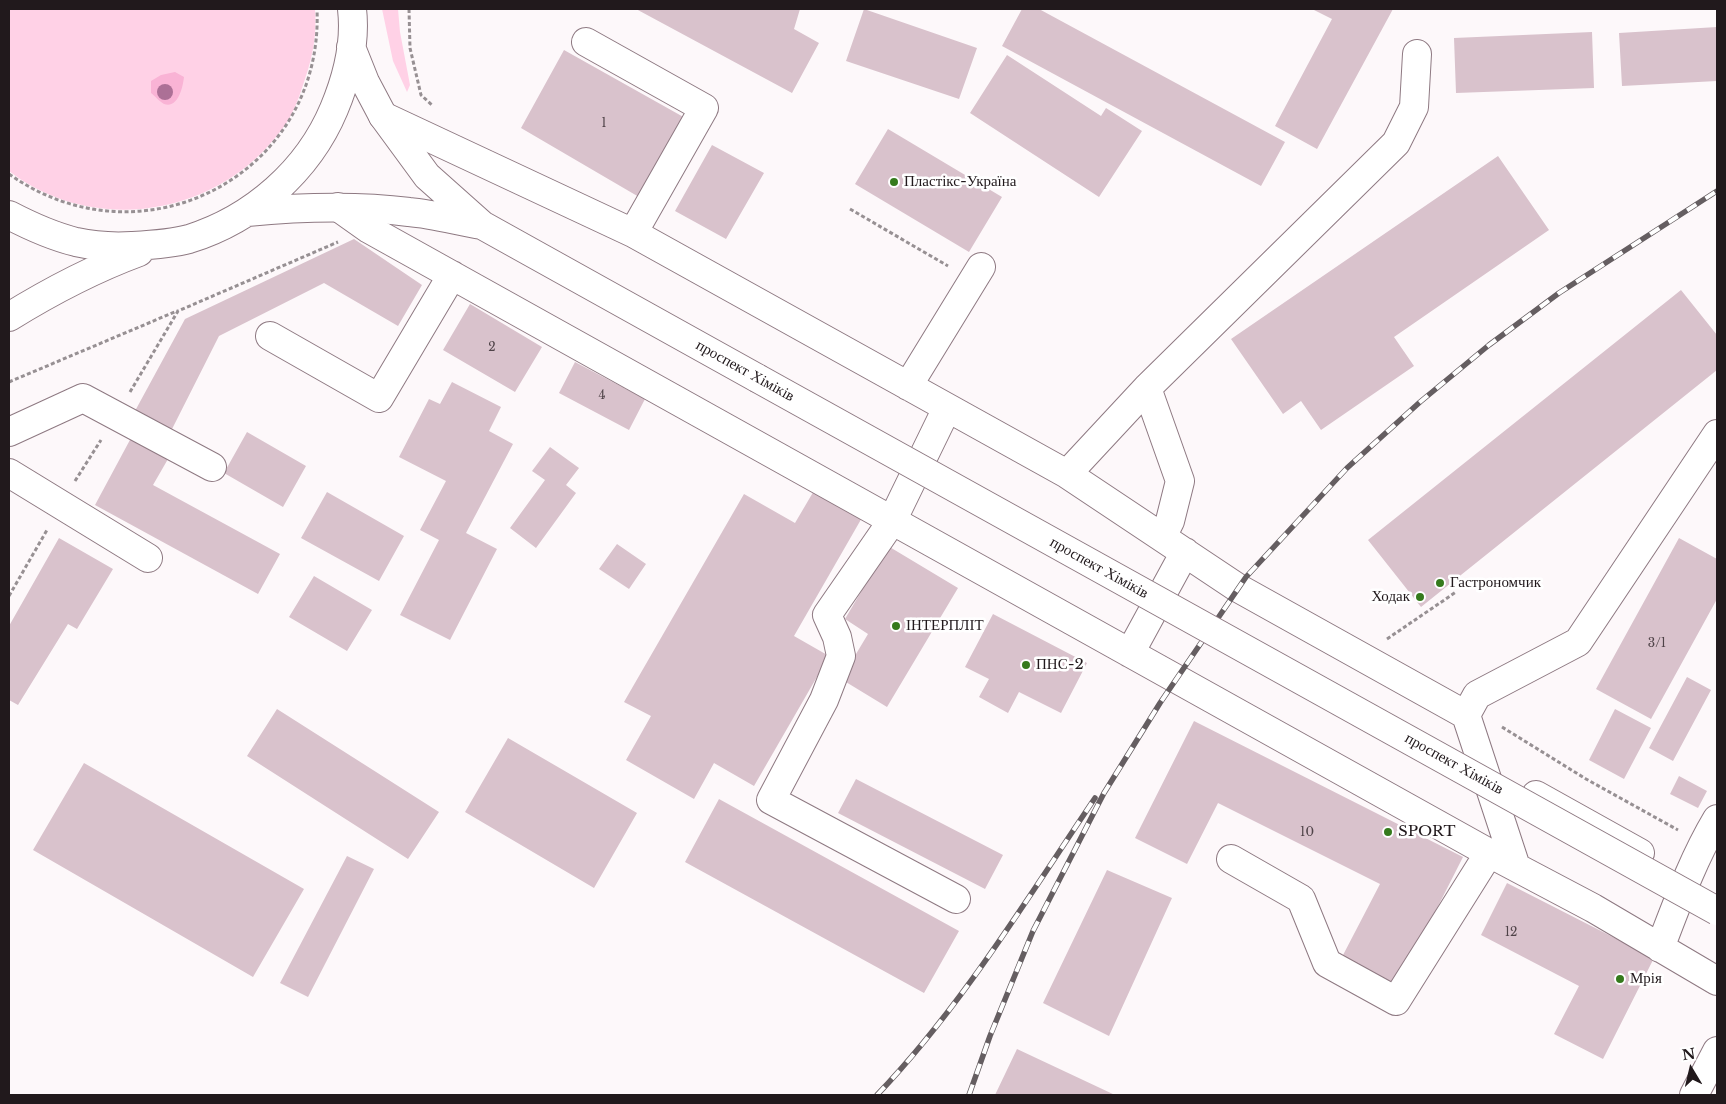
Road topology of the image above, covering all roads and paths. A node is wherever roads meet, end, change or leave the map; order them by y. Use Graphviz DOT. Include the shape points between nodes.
graph roads {
  1 [pos="317,9"];
  2 [pos="352,9"];
  3 [pos="586,42"];
  4 [pos="351,47"];
  5 [pos="1417,54"];
  6 [pos="383,116"];
  7 [pos="9,174"];
  8 [pos="338,207"];
  9 [pos="850,209"];
  10 [pos="247,212"];
  11 [pos="9,215"];
  12 [pos="482,225"];
  13 [pos="369,229"];
  14 [pos="633,233"];
  15 [pos="155,245"];
  16 [pos="976,274"];
  17 [pos="452,275"];
  18 [pos="178,311"];
  19 [pos="9,317"];
  20 [pos="270,336"];
  21 [pos="9,382"];
  22 [pos="908,386"];
  23 [pos="1147,388"];
  24 [pos="948,408"];
  25 [pos="115,417"];
  26 [pos="9,432"];
  27 [pos="1717,434"];
  28 [pos="212,467"];
  29 [pos="9,473"];
  30 [pos="1067,474"];
  31 [pos="61,505"];
  32 [pos="892,521"];
  33 [pos="1162,537"];
  34 [pos="1185,552"];
  35 [pos="148,558"];
  36 [pos="1456,592"];
  37 [pos="9,596"];
  38 [pos="1380,643"];
  39 [pos="1130,653"];
  40 [pos="1466,715"];
  41 [pos="1482,766"];
  42 [pos="1717,819"];
  43 [pos="1489,853"];
  44 [pos="1231,859"];
  45 [pos="1516,867"];
  46 [pos="1686,881"];
  47 [pos="1717,897"];
  48 [pos="956,899"];
  49 [pos="1717,911"];
  50 [pos="1660,948"];
  51 [pos="1717,981"];
  52 [pos="1717,1051"];
  53 [pos="1694,1095"];
  1 -- 7 [label="path" via="317,39 312,65 294,114 261,158 220,188 195,199 148,211 99,211 59,201"];
  2 -- 4 [label="street"];
  3 -- 14 [label="street" via="704,108"];
  4 -- 6 [label="street"];
  4 -- 10 [label="street" via="343,86 328,124 306,158 279,188"];
  5 -- 23 [label="street" via="1414,107 1396,143"];
  6 -- 12 [label="street" via="427,176"];
  6 -- 14 [label="street"];
  8 -- 10 [label="street"];
  8 -- 12 [label="street" via="410,212"];
  8 -- 13 [label="street"];
  9 -- 16 [label="path"];
  10 -- 15 [label="street" via="218,228 187,239"];
  11 -- 15 [label="street" via="39,230 77,242 116,247"];
  12 -- 49 [label="street, проспект Хіміків, bridge"];
  13 -- 17 [label="street"];
  13 -- 18 [label="path"];
  14 -- 22 [label="street"];
  15 -- 19 [label="street" via="100,267"];
  16 -- 22 [label="street"];
  17 -- 20 [label="street" via="379,398"];
  17 -- 32 [label="street"];
  18 -- 21 [label="path"];
  18 -- 25 [label="path"];
  22 -- 24 [label="street"];
  23 -- 30 [label="street"];
  23 -- 33 [label="street" via="1180,481 1170,521"];
  24 -- 30 [label="street"];
  24 -- 32 [label="street"];
  25 -- 26 [label="street" via="83,398"];
  25 -- 28 [label="street"];
  25 -- 31 [label="path"];
  27 -- 40 [label="street" via="1578,642 1477,695"];
  29 -- 31 [label="street"];
  30 -- 33 [label="street"];
  31 -- 35 [label="street"];
  31 -- 37 [label="path"];
  32 -- 39 [label="street"];
  32 -- 48 [label="street" via="827,615 837,636 841,656 824,700 771,800"];
  33 -- 34 [label="street"];
  34 -- 39 [label="street"];
  34 -- 40 [label="street" via="1238,588"];
  36 -- 38 [label="path"];
  39 -- 43 [label="street"];
  40 -- 41 [label="street"];
  41 -- 45 [label="street"];
  41 -- 46 [label="street"];
  42 -- 46 [label="street"];
  43 -- 44 [label="street" via="1396,1001 1327,963 1301,899"];
  43 -- 45 [label="street"];
  45 -- 50 [label="street"];
  46 -- 47 [label="street"];
  46 -- 50 [label="street"];
  50 -- 51 [label="street"];
  52 -- 53 [label="street"];
}
